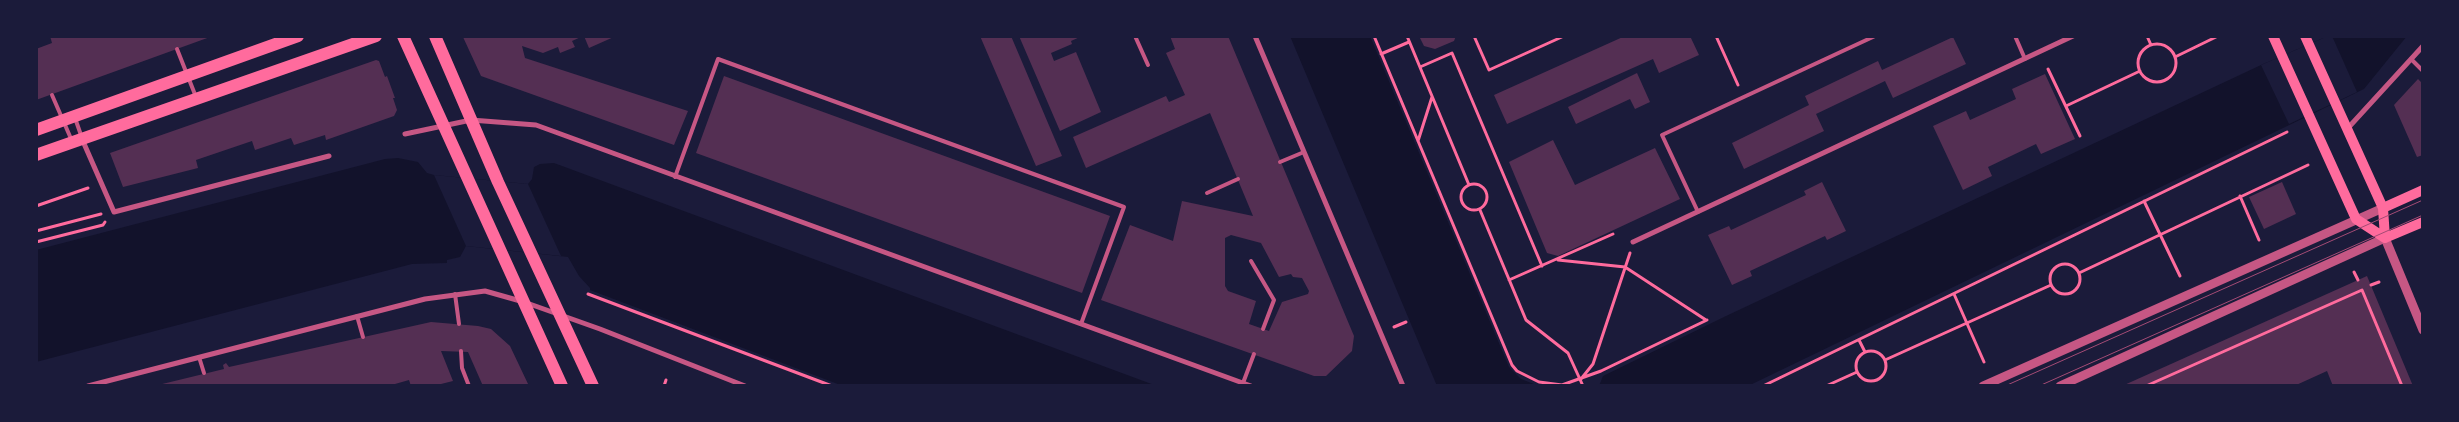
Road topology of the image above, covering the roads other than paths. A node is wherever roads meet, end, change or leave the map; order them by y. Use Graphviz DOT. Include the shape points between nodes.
graph roads {
  1 [pos="298,36"];
  2 [pos="376,36"];
  3 [pos="403,36"];
  4 [pos="435,36"];
  5 [pos="1135,36"];
  6 [pos="1255,36"];
  7 [pos="1875,36"];
  8 [pos="2015,36"];
  9 [pos="2074,36"];
  10 [pos="2273,36"];
  11 [pos="2306,40"];
  12 [pos="2423,46"];
  13 [pos="177,48"];
  14 [pos="2025,59"];
  15 [pos="2411,59"];
  16 [pos="1148,65"];
  17 [pos="2423,71"];
  18 [pos="188,76"];
  19 [pos="52,94"];
  20 [pos="197,99"];
  21 [pos="69,118"];
  22 [pos="471,120"];
  23 [pos="443,125"];
  24 [pos="2348,128"];
  25 [pos="36,130"];
  26 [pos="405,134"];
  27 [pos="77,140"];
  28 [pos="1304,152"];
  29 [pos="36,155"];
  30 [pos="328,156"];
  31 [pos="1280,162"];
  32 [pos="675,177"];
  33 [pos="1238,179"];
  34 [pos="2423,190"];
  35 [pos="1207,193"];
  36 [pos="2383,208"];
  37 [pos="1698,212"];
  38 [pos="2356,219"];
  39 [pos="2423,222"];
  40 [pos="2385,238"];
  41 [pos="1633,242"];
  42 [pos="1251,261"];
  43 [pos="455,294"];
  44 [pos="524,302"];
  45 [pos="358,316"];
  46 [pos="561,316"];
  47 [pos="459,324"];
  48 [pos="1081,324"];
  49 [pos="1263,329"];
  50 [pos="2423,330"];
  51 [pos="363,337"];
  52 [pos="461,351"];
  53 [pos="1254,354"];
  54 [pos="199,357"];
  55 [pos="204,373"];
  56 [pos="1244,383"];
  57 [pos="101,384"];
  58 [pos="88,386"];
  59 [pos="470,386"];
  60 [pos="562,386"];
  61 [pos="593,386"];
  62 [pos="745,386"];
  63 [pos="1251,386"];
  64 [pos="1403,386"];
  65 [pos="1983,386"];
  66 [pos="2060,386"];
  1 -- 18 [label="main road"];
  2 -- 20 [label="main road"];
  3 -- 23 [label="main road"];
  4 -- 22 [label="main road"];
  5 -- 16 [label="lane"];
  6 -- 28 [label="street"];
  7 -- 37 [label="lane" via="1662,135"];
  8 -- 14 [label="lane"];
  9 -- 14 [label="street"];
  10 -- 38 [label="main road"];
  11 -- 24 [label="main road"];
  12 -- 15 [label="street"];
  13 -- 18 [label="lane"];
  14 -- 37 [label="street"];
  15 -- 17 [label="lane"];
  15 -- 24 [label="street"];
  18 -- 20 [label="lane"];
  18 -- 21 [label="main road"];
  19 -- 21 [label="lane"];
  20 -- 27 [label="main road"];
  21 -- 25 [label="main road"];
  21 -- 27 [label="lane"];
  21 -- 27 [label="lane"];
  22 -- 23 [label="street"];
  22 -- 32 [label="street" via="536,125"];
  22 -- 46 [label="main road"];
  23 -- 26 [label="street"];
  23 -- 44 [label="main road"];
  24 -- 36 [label="main road"];
  27 -- 29 [label="main road"];
  27 -- 30 [label="street" via="114,212"];
  28 -- 31 [label="lane"];
  28 -- 64 [label="street"];
  32 -- 48 [label="street"];
  32 -- 48 [label="lane" via="718,59 1124,207"];
  33 -- 35 [label="lane"];
  34 -- 36 [label="main road"];
  36 -- 38 [label="street"];
  36 -- 40 [label="main road"];
  37 -- 41 [label="street"];
  38 -- 40 [label="main road"];
  38 -- 65 [label="street"];
  39 -- 40 [label="main road"];
  40 -- 50 [label="street"];
  40 -- 66 [label="street"];
  42 -- 49 [label="lane" via="1274,300"];
  43 -- 44 [label="street" via="485,291"];
  43 -- 45 [label="street"];
  43 -- 47 [label="lane"];
  44 -- 46 [label="street"];
  44 -- 60 [label="main road"];
  45 -- 51 [label="lane"];
  45 -- 54 [label="street"];
  46 -- 61 [label="main road"];
  46 -- 62 [label="street"];
  48 -- 56 [label="street"];
  52 -- 59 [label="lane" via="462,368"];
  53 -- 56 [label="lane"];
  54 -- 55 [label="lane"];
  54 -- 57 [label="street"];
  56 -- 63 [label="street"];
  57 -- 58 [label="street"];
}
